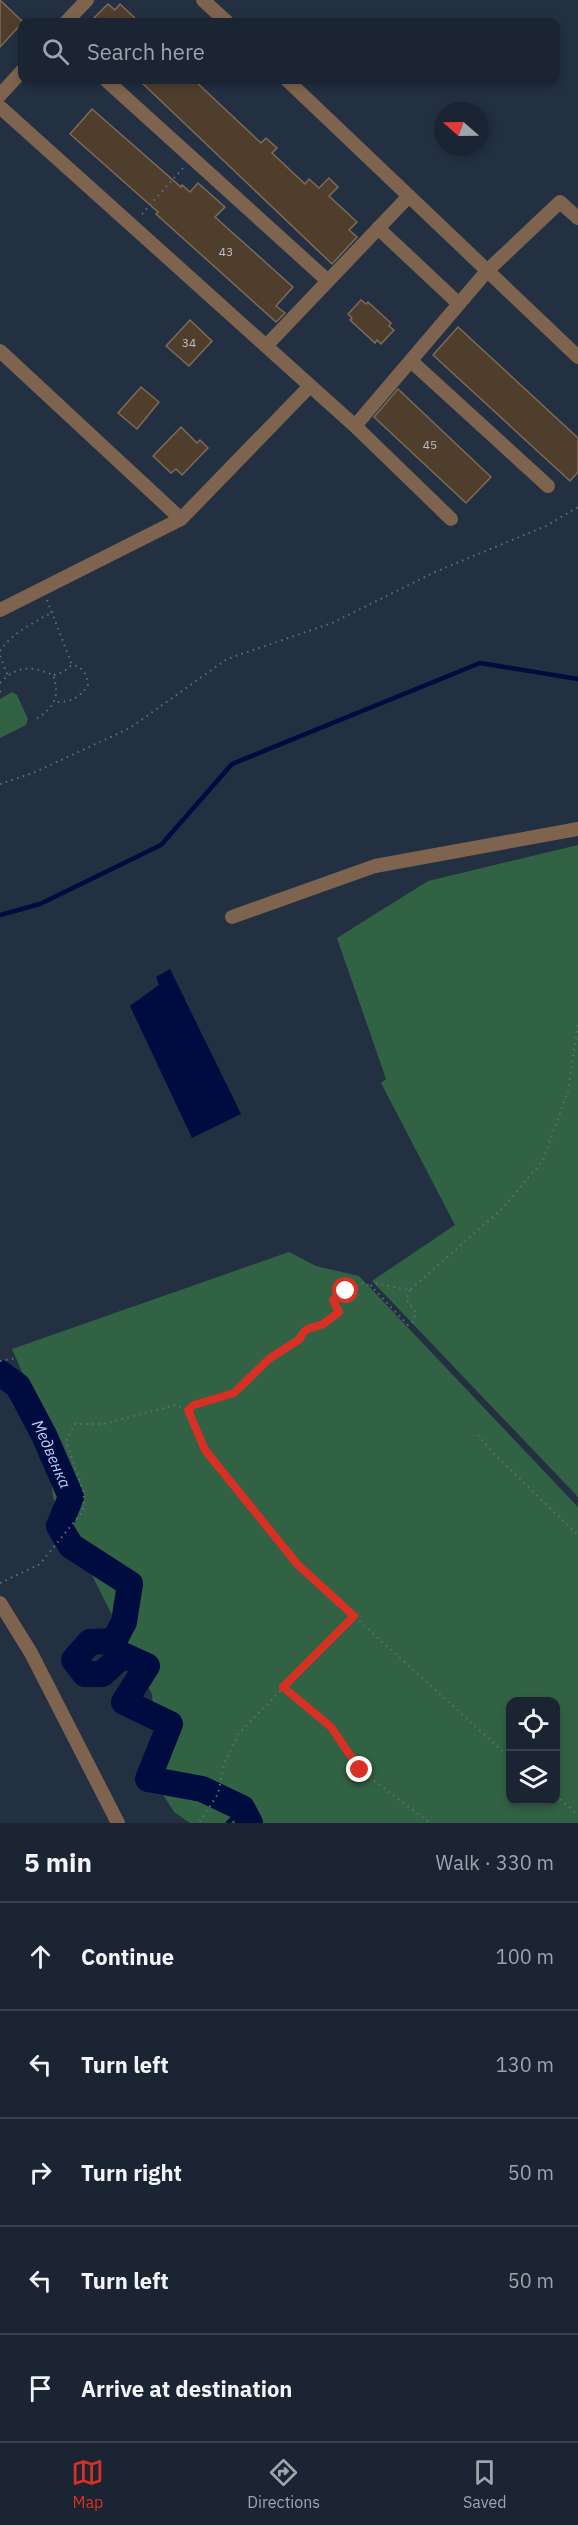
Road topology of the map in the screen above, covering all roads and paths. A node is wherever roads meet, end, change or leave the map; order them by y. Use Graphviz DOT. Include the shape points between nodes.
graph roads {
  1 [pos="87,0"];
  2 [pos="203,0"];
  3 [pos="70,18"];
  4 [pos="223,18"];
  5 [pos="18,75"];
  6 [pos="110,84"];
  7 [pos="290,84"];
  8 [pos="0,95"];
  9 [pos="0,107"];
  10 [pos="192,158"];
  11 [pos="409,196"];
  12 [pos="578,218"];
  13 [pos="132,226"];
  14 [pos="378,228"];
  15 [pos="487,271"];
  16 [pos="328,282"];
  17 [pos="459,304"];
  18 [pos="266,346"];
  19 [pos="0,351"];
  20 [pos="578,357"];
  21 [pos="411,361"];
  22 [pos="310,386"];
  23 [pos="355,426"];
  24 [pos="548,486"];
  25 [pos="578,507"];
  26 [pos="181,519"];
  27 [pos="451,519"];
  28 [pos="41,590"];
  29 [pos="0,610"];
  30 [pos="53,612"];
  31 [pos="0,651"];
  32 [pos="0,656"];
  33 [pos="72,665"];
  34 [pos="53,675"];
  35 [pos="8,676"];
  36 [pos="0,683"];
  37 [pos="56,702"];
  38 [pos="34,720"];
  39 [pos="0,784"];
  40 [pos="578,829"];
  41 [pos="232,917"];
  42 [pos="578,1024"];
  43 [pos="371,1286"];
  44 [pos="410,1290"];
  45 [pos="16,1358"];
  46 [pos="1,1361"];
  47 [pos="188,1410"];
  48 [pos="478,1435"];
  49 [pos="578,1534"];
  50 [pos="0,1583"];
  51 [pos="0,1603"];
  52 [pos="354,1616"];
  53 [pos="283,1687"];
  54 [pos="506,1754"];
  55 [pos="560,1799"];
  56 [pos="578,1815"];
  57 [pos="118,1823"];
  58 [pos="199,1823"];
  59 [pos="430,1823"];
  1 -- 3 [label="street"];
  2 -- 4 [label="street"];
  5 -- 8 [label="street"];
  6 -- 10 [label="street"];
  7 -- 11 [label="street"];
  9 -- 13 [label="street"];
  10 -- 13 [label="path"];
  10 -- 16 [label="street"];
  11 -- 14 [label="street"];
  11 -- 15 [label="street"];
  12 -- 15 [label="street" via="560,202"];
  13 -- 18 [label="street"];
  14 -- 16 [label="street"];
  14 -- 17 [label="street"];
  15 -- 17 [label="street"];
  15 -- 20 [label="street"];
  16 -- 18 [label="street"];
  17 -- 21 [label="street"];
  18 -- 22 [label="street"];
  19 -- 26 [label="street"];
  21 -- 23 [label="street"];
  21 -- 24 [label="street"];
  22 -- 23 [label="street"];
  22 -- 26 [label="street"];
  23 -- 27 [label="street"];
  25 -- 39 [label="path" via="546,526 435,572 332,623 227,658 130,728"];
  26 -- 28 [label="street"];
  28 -- 29 [label="street"];
  28 -- 30 [label="path"];
  30 -- 31 [label="path" via="13,636"];
  30 -- 33 [label="path"];
  32 -- 35 [label="path"];
  33 -- 34 [label="path"];
  33 -- 37 [label="path" via="87,675 88,686 78,698"];
  34 -- 35 [label="path" via="27,667"];
  34 -- 37 [label="path"];
  35 -- 36 [label="path"];
  37 -- 38 [label="path"];
  40 -- 41 [label="street" via="375,866"];
  42 -- 44 [label="path" via="568,1091 543,1160 503,1208"];
  43 -- 44 [label="path" via="374,1283"];
  43 -- 44 [label="path" via="408,1325 416,1313 406,1299"];
  43 -- 47 [label="path" via="362,1283 333,1300 339,1312 321,1325 313,1325 300,1339 270,1358 234,1393"];
  45 -- 46 [label="path"];
  47 -- 50 [label="path" via="176,1405 103,1424 75,1424 66,1441 84,1493 83,1511 40,1564"];
  47 -- 52 [label="path" via="205,1450 298,1565"];
  48 -- 49 [label="path"];
  51 -- 57 [label="street" via="32,1653"];
  52 -- 53 [label="path"];
  52 -- 54 [label="path"];
  53 -- 58 [label="path" via="239,1733 224,1764 218,1794"];
  53 -- 59 [label="path" via="331,1727 360,1770"];
  55 -- 56 [label="path"];
}
